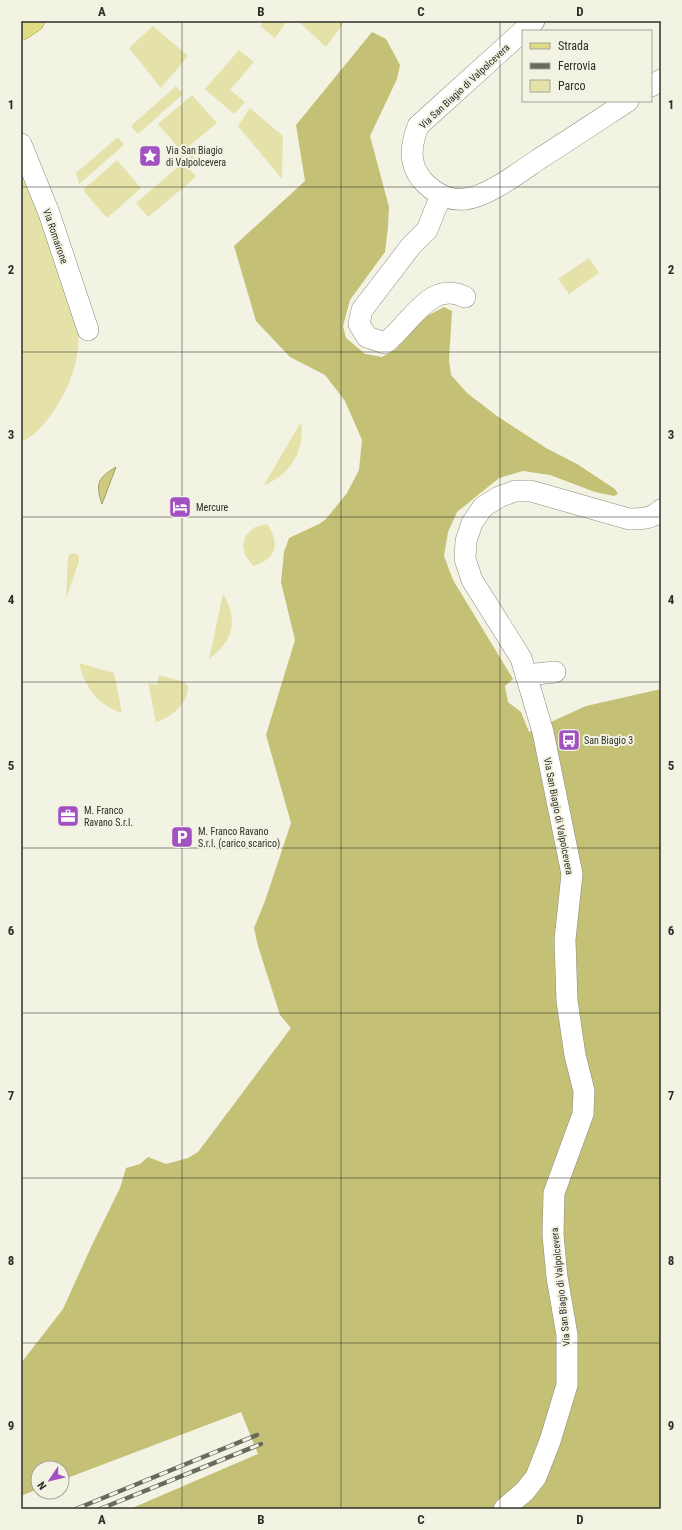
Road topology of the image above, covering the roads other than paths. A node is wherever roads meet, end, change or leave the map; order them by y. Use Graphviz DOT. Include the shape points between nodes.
graph roads {
  1 [pos="33,21"];
  2 [pos="534,21"];
  3 [pos="21,29"];
  4 [pos="524,30"];
  5 [pos="522,32"];
  6 [pos="661,80"];
  7 [pos="652,85"];
  8 [pos="626,102"];
  9 [pos="21,144"];
  10 [pos="441,196"];
  11 [pos="465,297"];
  12 [pos="88,330"];
  13 [pos="661,510"];
  14 [pos="555,672"];
  15 [pos="526,675"];
  16 [pos="504,1509"];
  1 -- 3 [label="main road"];
  2 -- 4 [label="street, Via San Biagio di Valpolcevera"];
  5 -- 10 [label="street, Via San Biagio di Valpolcevera" via="418,126 412,141 414,165 418,175 429,188"];
  6 -- 7 [label="street"];
  8 -- 10 [label="street, Via San Biagio di Valpolcevera" via="484,194 464,199"];
  9 -- 12 [label="street, Via Romairone" via="49,213"];
  10 -- 11 [label="street" via="427,230 362,310 359,324 367,338 385,343 425,302 447,292"];
  13 -- 15 [label="street, Via San Biagio di Valpolcevera" via="644,519 629,519 531,490 498,496 483,507 472,523 466,541 465,559 472,580 521,658"];
  14 -- 15 [label="street"];
  15 -- 16 [label="street, Via San Biagio di Valpolcevera" via="543,732 572,874 565,940 567,1001 575,1055 584,1091 583,1114 554,1193 553,1235 567,1335 567,1385 536,1477 525,1491"];
}
